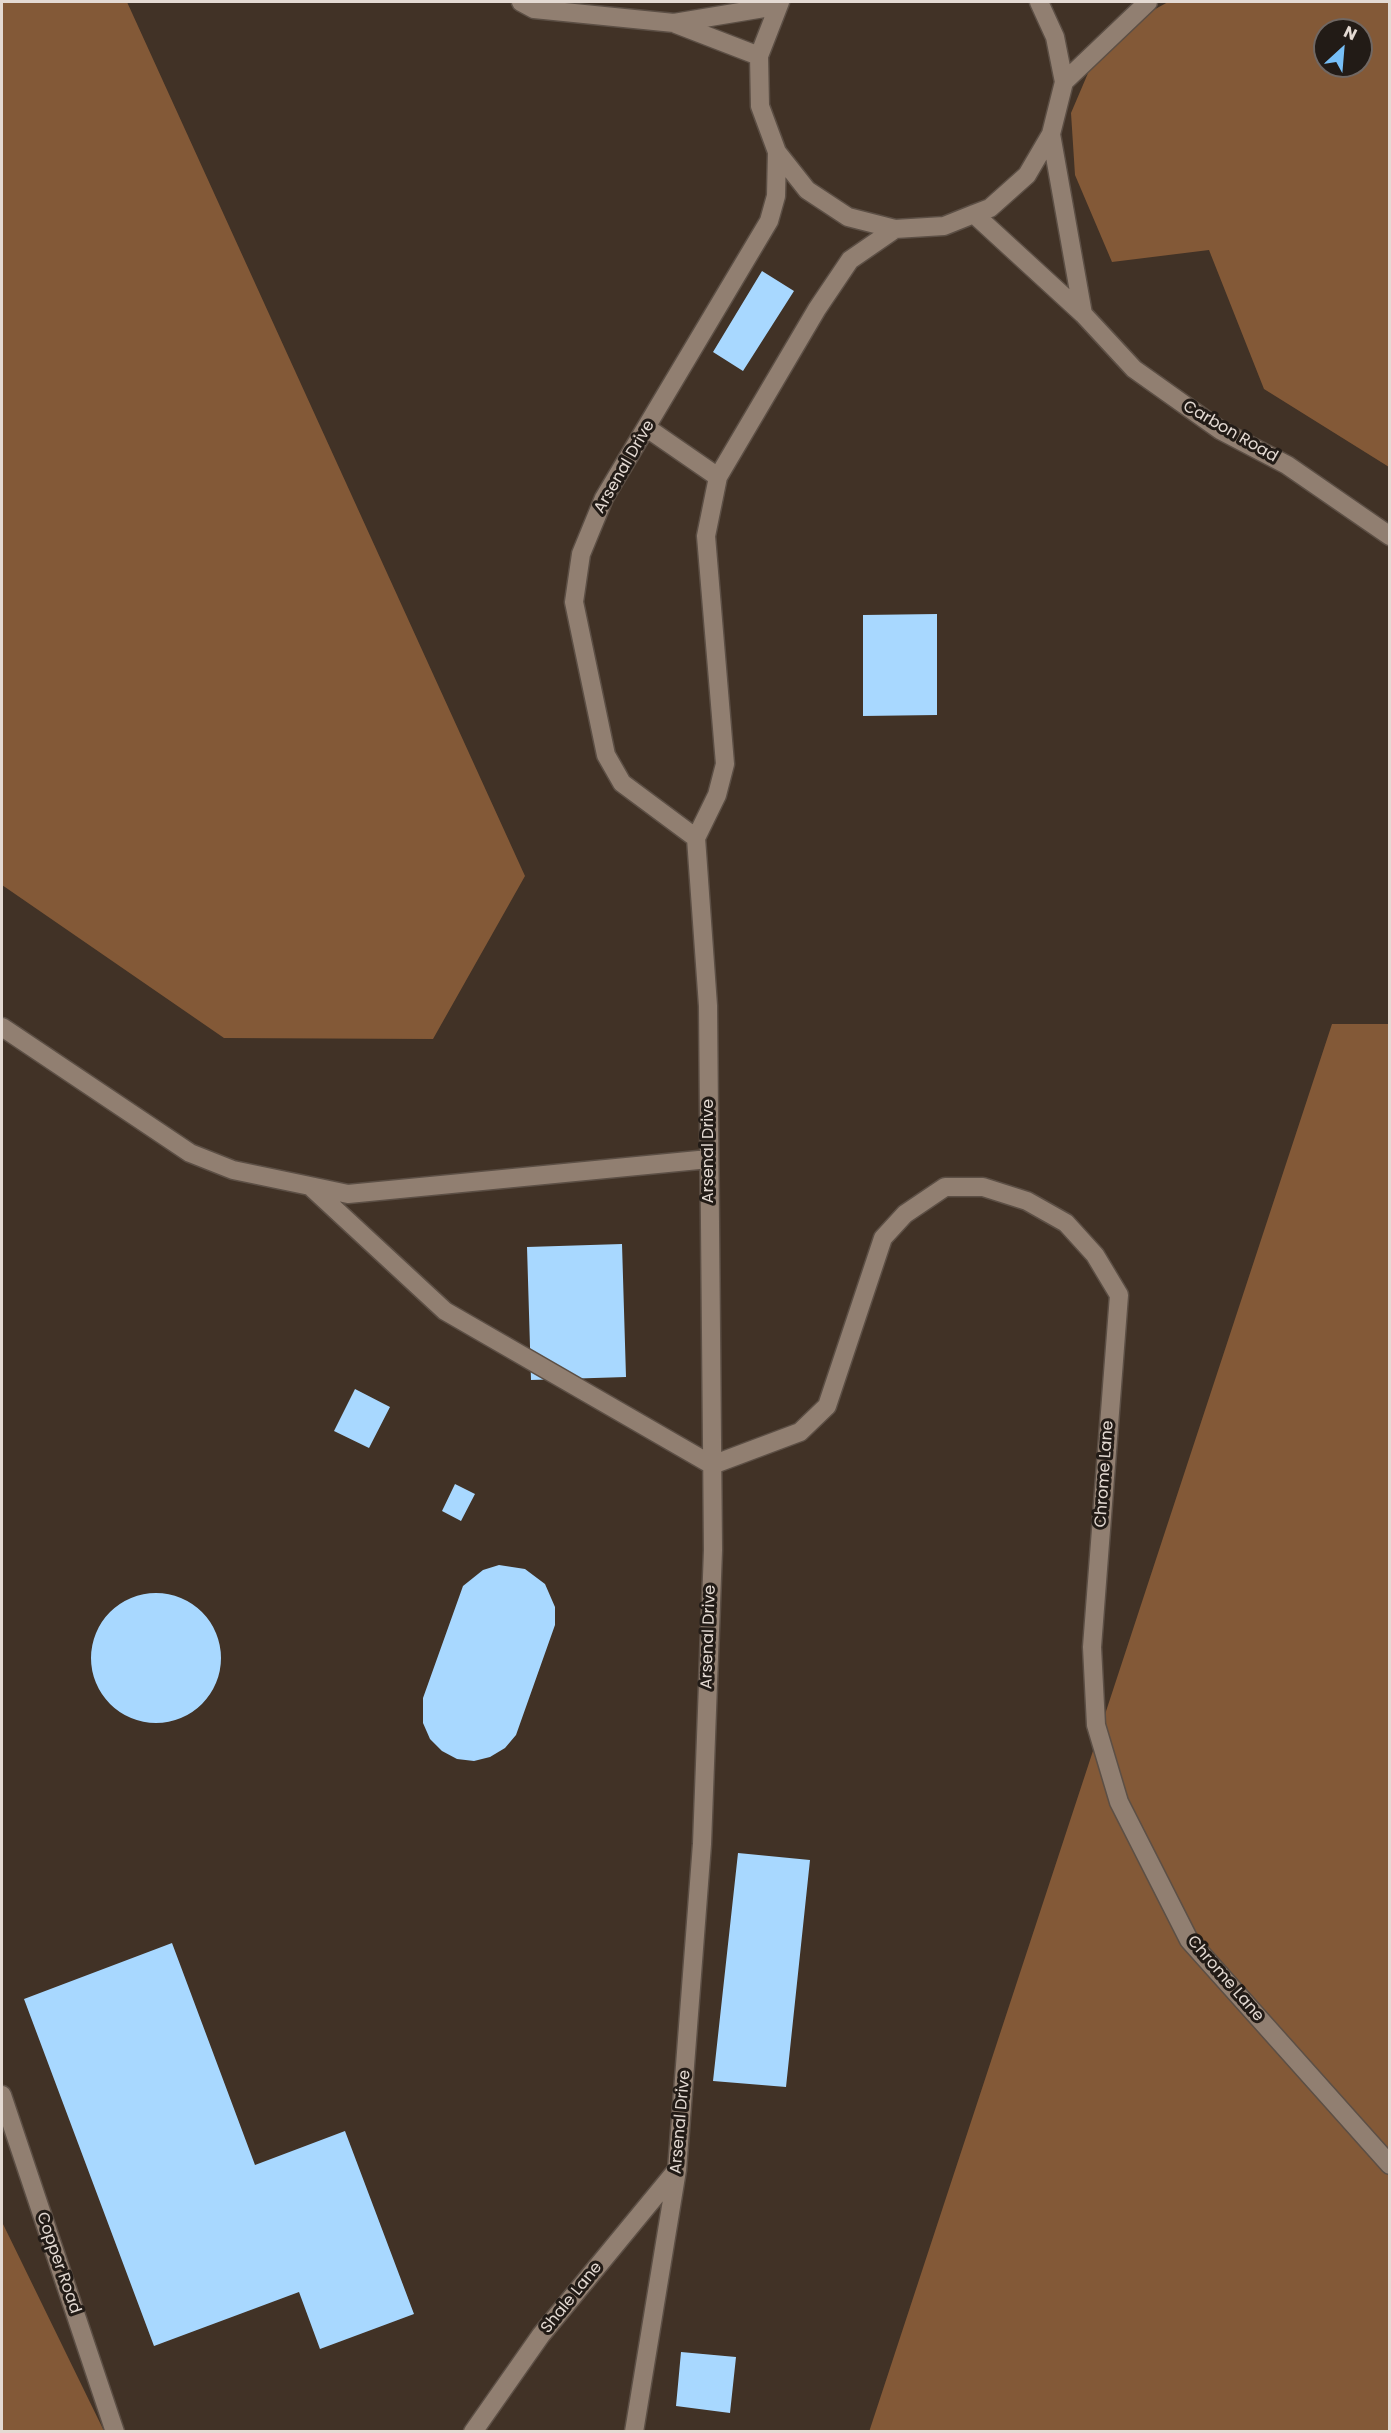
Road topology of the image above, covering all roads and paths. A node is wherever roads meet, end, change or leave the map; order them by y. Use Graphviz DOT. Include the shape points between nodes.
graph roads {
  1 [pos="521,2"];
  2 [pos="1039,2"];
  3 [pos="1148,2"];
  4 [pos="778,4"];
  5 [pos="674,23"];
  6 [pos="759,56"];
  7 [pos="1064,82"];
  8 [pos="1051,134"];
  9 [pos="777,152"];
  10 [pos="974,214"];
  11 [pos="896,230"];
  12 [pos="1083,315"];
  13 [pos="646,428"];
  14 [pos="718,477"];
  15 [pos="1389,536"];
  16 [pos="696,838"];
  17 [pos="2,1027"];
  18 [pos="709,1159"];
  19 [pos="310,1186"];
  20 [pos="712,1465"];
  21 [pos="2,2095"];
  22 [pos="1389,2165"];
  23 [pos="677,2169"];
  24 [pos="115,2432"];
  25 [pos="473,2432"];
  26 [pos="634,2432"];
  1 -- 5 [label="lane" via="534,9"];
  2 -- 7 [label="lane" via="1055,37"];
  3 -- 7 [label="lane"];
  4 -- 5 [label="lane"];
  4 -- 6 [label="lane"];
  5 -- 6 [label="lane"];
  6 -- 9 [label="lane" via="760,106"];
  7 -- 8 [label="lane"];
  8 -- 10 [label="lane" via="1027,175 990,208"];
  8 -- 12 [label="lane"];
  9 -- 11 [label="lane" via="807,190 848,217"];
  9 -- 13 [label="lane, Arsenal Drive" via="776,196 769,221"];
  10 -- 11 [label="lane" via="944,226"];
  10 -- 12 [label="lane, Carbon Road"];
  11 -- 14 [label="lane" via="850,260 816,309"];
  12 -- 15 [label="lane, Carbon Road" via="1134,369 1182,405 1287,465"];
  13 -- 14 [label="lane"];
  13 -- 16 [label="lane, Arsenal Drive" via="604,498 580,554 574,602 606,755 622,783"];
  14 -- 16 [label="lane" via="706,536 725,764 717,795"];
  16 -- 18 [label="lane, Arsenal Drive" via="708,1006"];
  17 -- 19 [label="lane" via="190,1153 233,1170"];
  18 -- 19 [label="lane" via="348,1194"];
  18 -- 20 [label="lane, Arsenal Drive"];
  19 -- 20 [label="lane" via="445,1311"];
  20 -- 22 [label="lane, Chrome Lane" via="801,1432 827,1406 884,1238 905,1214 945,1187 983,1186 1027,1202 1066,1223 1095,1255 1119,1295 1092,1647 1096,1725 1119,1802 1189,1940"];
  20 -- 23 [label="lane, Arsenal Drive" via="702,1844"];
  21 -- 24 [label="lane, Copper Road"];
  23 -- 25 [label="lane, Shale Lane" via="541,2335"];
  23 -- 26 [label="lane, Arsenal Drive"];
}
